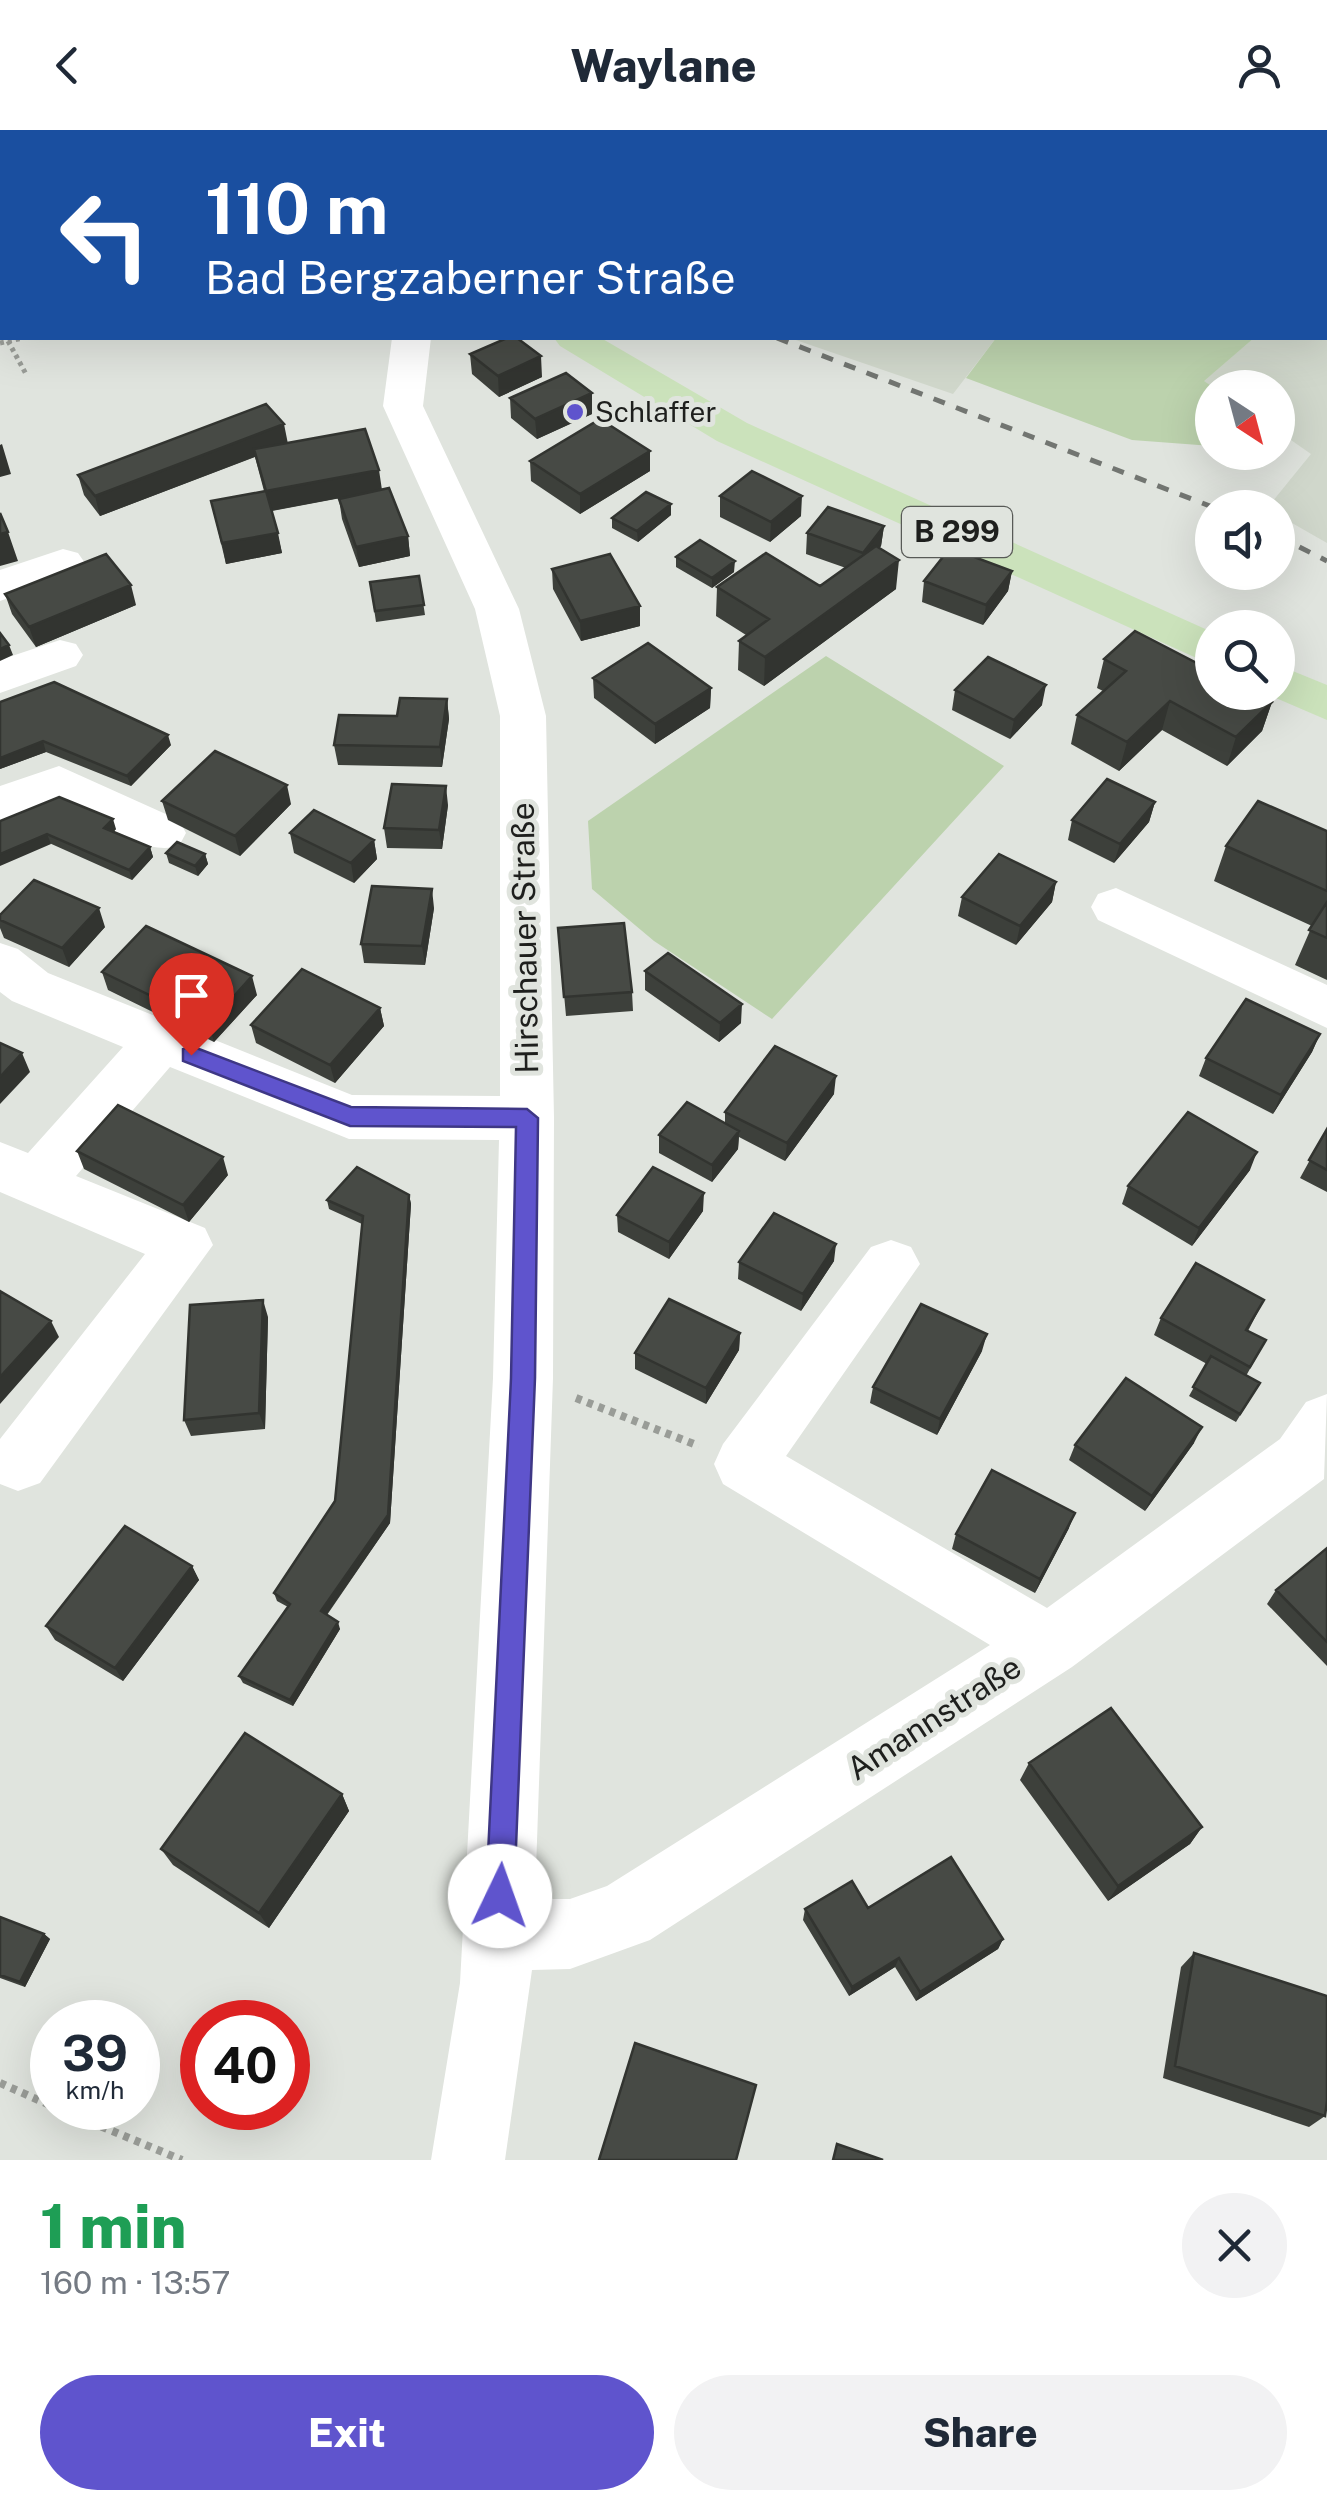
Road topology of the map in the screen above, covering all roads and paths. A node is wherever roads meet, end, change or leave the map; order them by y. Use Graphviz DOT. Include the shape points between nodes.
graph roads {
  1 [pos="13,340"];
  2 [pos="411,340"];
  3 [pos="577,340"];
  4 [pos="8,341"];
  5 [pos="0,343"];
  6 [pos="26,374"];
  7 [pos="63,563"];
  8 [pos="0,586"];
  9 [pos="1195,642"];
  10 [pos="60,655"];
  11 [pos="0,678"];
  12 [pos="1295,689"];
  13 [pos="1327,704"];
  14 [pos="0,804"];
  15 [pos="162,833"];
  16 [pos="1116,907"];
  17 [pos="0,963"];
  18 [pos="1327,1008"];
  19 [pos="159,1043"];
  20 [pos="527,1118"];
  21 [pos="17,1174"];
  22 [pos="891,1264"];
  23 [pos="523,1378"];
  24 [pos="1319,1454"];
  25 [pos="18,1464"];
  26 [pos="745,1464"];
  27 [pos="1048,1645"];
  28 [pos="498,1935"];
  29 [pos="0,2083"];
  30 [pos="30,2096"];
  31 [pos="111,2130"];
  32 [pos="182,2160"];
  33 [pos="468,2160"];
  1 -- 4 [label="path"];
  2 -- 20 [label="street, Hirschauer Straße" via="403,406 497,609 524,716"];
  3 -- 9 [label="main road, B 299" via="732,432"];
  4 -- 5 [label="path"];
  4 -- 6 [label="path"];
  7 -- 8 [label="street"];
  10 -- 11 [label="street"];
  12 -- 13 [label="main road"];
  14 -- 15 [label="street" via="59,783"];
  16 -- 18 [label="street"];
  17 -- 19 [label="street" via="30,987"];
  19 -- 20 [label="street" via="350,1116"];
  19 -- 21 [label="street"];
  20 -- 23 [label="street, Hirschauer Straße"];
  21 -- 25 [label="street" via="185,1244"];
  22 -- 26 [label="street"];
  23 -- 26 [label="path"];
  23 -- 28 [label="street, Hirschauer Straße"];
  24 -- 27 [label="street, Amannstraße"];
  26 -- 27 [label="street"];
  27 -- 28 [label="street, Amannstraße" via="625,1915 570,1934"];
  28 -- 33 [label="street, Hirschauer Straße"];
  29 -- 30 [label="path"];
  31 -- 32 [label="path"];
}
